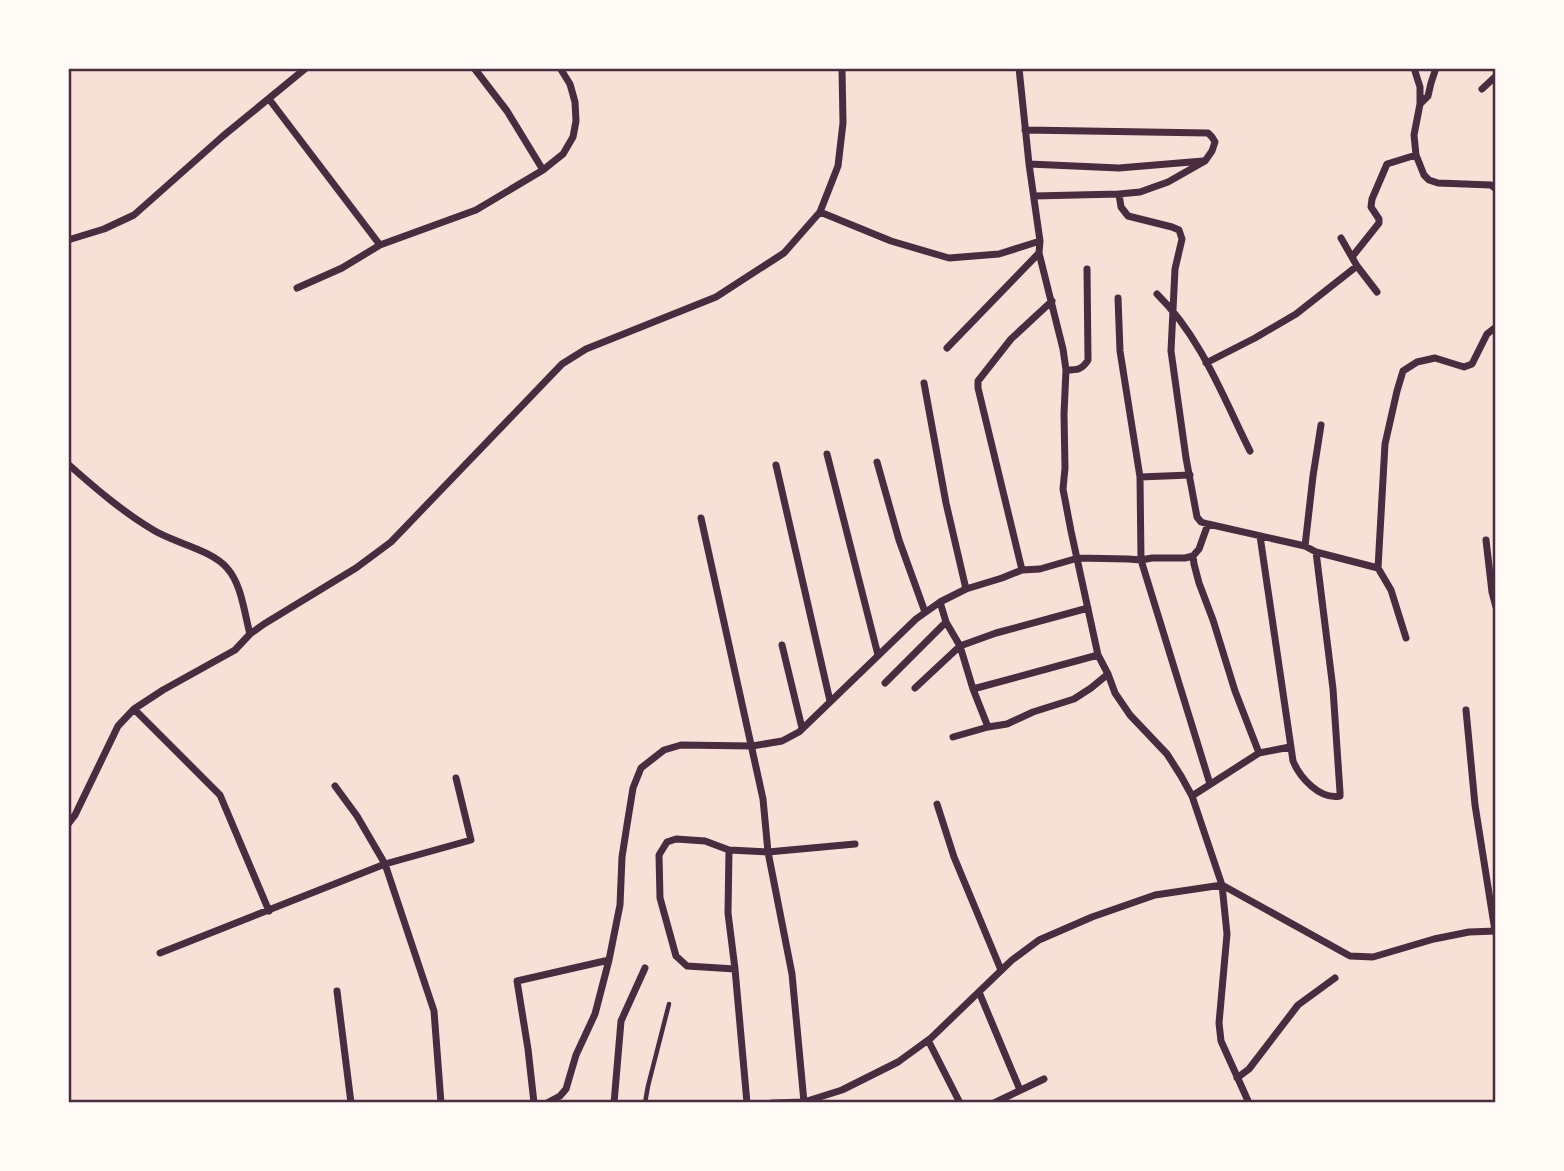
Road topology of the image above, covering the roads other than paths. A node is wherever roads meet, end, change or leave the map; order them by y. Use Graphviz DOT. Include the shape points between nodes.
graph roads {
  1 [pos="306,68"];
  2 [pos="474,68"];
  3 [pos="560,68"];
  4 [pos="842,68"];
  5 [pos="1019,68"];
  6 [pos="1414,68"];
  7 [pos="1436,68"];
  8 [pos="1496,76"];
  9 [pos="1482,89"];
  10 [pos="269,99"];
  11 [pos="1420,104"];
  12 [pos="1025,130"];
  13 [pos="1416,155"];
  14 [pos="1205,161"];
  15 [pos="1029,164"];
  16 [pos="543,170"];
  17 [pos="1496,189"];
  18 [pos="1119,194"];
  19 [pos="1034,196"];
  20 [pos="820,212"];
  21 [pos="1341,238"];
  22 [pos="68,240"];
  23 [pos="1040,241"];
  24 [pos="380,246"];
  25 [pos="1040,253"];
  26 [pos="1352,257"];
  27 [pos="1357,266"];
  28 [pos="1087,270"];
  29 [pos="297,288"];
  30 [pos="1377,292"];
  31 [pos="1157,294"];
  32 [pos="1118,298"];
  33 [pos="1052,301"];
  34 [pos="1174,310"];
  35 [pos="1496,327"];
  36 [pos="947,348"];
  37 [pos="1206,363"];
  38 [pos="1066,370"];
  39 [pos="924,383"];
  40 [pos="1321,425"];
  41 [pos="1250,451"];
  42 [pos="827,454"];
  43 [pos="877,462"];
  44 [pos="68,464"];
  45 [pos="776,465"];
  46 [pos="1190,475"];
  47 [pos="1140,477"];
  48 [pos="701,517"];
  49 [pos="1208,524"];
  50 [pos="1260,536"];
  51 [pos="1486,540"];
  52 [pos="1305,547"];
  53 [pos="1316,552"];
  54 [pos="1193,556"];
  55 [pos="1078,558"];
  56 [pos="1141,561"];
  57 [pos="1378,568"];
  58 [pos="1022,570"];
  59 [pos="966,589"];
  60 [pos="1494,592"];
  61 [pos="940,601"];
  62 [pos="1496,607"];
  63 [pos="1088,608"];
  64 [pos="925,612"];
  65 [pos="946,622"];
  66 [pos="250,634"];
  67 [pos="1406,638"];
  68 [pos="782,645"];
  69 [pos="960,646"];
  70 [pos="1098,654"];
  71 [pos="878,655"];
  72 [pos="1108,674"];
  73 [pos="885,683"];
  74 [pos="915,688"];
  75 [pos="973,689"];
  76 [pos="830,701"];
  77 [pos="134,709"];
  78 [pos="1466,710"];
  79 [pos="988,727"];
  80 [pos="802,728"];
  81 [pos="953,737"];
  82 [pos="752,746"];
  83 [pos="1290,747"];
  84 [pos="1259,753"];
  85 [pos="456,778"];
  86 [pos="1210,784"];
  87 [pos="335,786"];
  88 [pos="1192,796"];
  89 [pos="937,804"];
  90 [pos="68,824"];
  91 [pos="855,844"];
  92 [pos="729,850"];
  93 [pos="768,852"];
  94 [pos="385,864"];
  95 [pos="1222,885"];
  96 [pos="269,911"];
  97 [pos="1495,931"];
  98 [pos="160,953"];
  99 [pos="609,960"];
  100 [pos="645,968"];
  101 [pos="735,970"];
  102 [pos="1001,971"];
  103 [pos="1335,978"];
  104 [pos="337,991"];
  105 [pos="979,992"];
  106 [pos="669,1004"];
  107 [pos="928,1040"];
  108 [pos="1237,1078"];
  109 [pos="1044,1079"];
  110 [pos="1020,1090"];
  111 [pos="804,1102"];
  112 [pos="351,1103"];
  113 [pos="441,1103"];
  114 [pos="534,1103"];
  115 [pos="547,1103"];
  116 [pos="614,1103"];
  117 [pos="645,1103"];
  118 [pos="747,1103"];
  119 [pos="772,1103"];
  120 [pos="960,1103"];
  121 [pos="994,1103"];
  122 [pos="1249,1103"];
  1 -- 10 [label="street"];
  2 -- 16 [label="street"];
  3 -- 16 [label="street" via="570,85 576,121 563,154"];
  4 -- 20 [label="street" via="838,166"];
  5 -- 12 [label="street"];
  6 -- 11 [label="street"];
  7 -- 11 [label="street" via="1428,96"];
  8 -- 9 [label="street"];
  10 -- 22 [label="street" via="134,215"];
  10 -- 24 [label="street"];
  11 -- 13 [label="street" via="1414,135"];
  12 -- 14 [label="street" via="1208,133 1215,142"];
  12 -- 15 [label="street"];
  13 -- 17 [label="street" via="1429,180"];
  13 -- 26 [label="street" via="1387,164 1371,207 1379,223"];
  14 -- 15 [label="street" via="1119,168"];
  14 -- 18 [label="street" via="1168,182"];
  15 -- 19 [label="street"];
  16 -- 24 [label="street" via="476,210"];
  18 -- 19 [label="street"];
  18 -- 34 [label="street" via="1128,216 1179,230 1182,239"];
  19 -- 23 [label="street"];
  20 -- 23 [label="street" via="949,258 999,254"];
  20 -- 66 [label="street" via="784,253 716,297 586,349 562,364 390,542"];
  21 -- 26 [label="street"];
  23 -- 25 [label="street"];
  24 -- 29 [label="street"];
  25 -- 33 [label="street"];
  25 -- 36 [label="street"];
  26 -- 27 [label="street"];
  27 -- 30 [label="street"];
  27 -- 37 [label="street" via="1296,314"];
  28 -- 38 [label="street" via="1088,360 1080,370"];
  31 -- 34 [label="street"];
  32 -- 47 [label="street" via="1119,351"];
  33 -- 38 [label="street"];
  33 -- 58 [label="street" via="1010,339 978,381"];
  34 -- 37 [label="street"];
  34 -- 46 [label="street" via="1171,351"];
  35 -- 57 [label="street" via="1468,367 1435,358 1403,371 1385,444"];
  37 -- 41 [label="street"];
  38 -- 55 [label="street" via="1063,489"];
  39 -- 59 [label="street"];
  40 -- 52 [label="street"];
  42 -- 71 [label="street"];
  43 -- 64 [label="street"];
  44 -- 66 [label="street" via="155,531 218,559 239,589"];
  45 -- 76 [label="street"];
  46 -- 47 [label="street"];
  46 -- 49 [label="street" via="1197,517"];
  47 -- 56 [label="street"];
  48 -- 82 [label="street"];
  49 -- 50 [label="street"];
  49 -- 54 [label="street"];
  50 -- 52 [label="street"];
  50 -- 83 [label="street"];
  51 -- 60 [label="street"];
  52 -- 53 [label="street"];
  53 -- 57 [label="street"];
  53 -- 83 [label="street" via="1340,796 1322,794 1303,777"];
  54 -- 56 [label="street"];
  54 -- 84 [label="street"];
  55 -- 56 [label="street"];
  55 -- 58 [label="street"];
  55 -- 63 [label="street"];
  56 -- 86 [label="street"];
  57 -- 67 [label="street" via="1391,590"];
  58 -- 59 [label="street"];
  59 -- 61 [label="street"];
  60 -- 62 [label="street"];
  61 -- 64 [label="street"];
  61 -- 65 [label="street"];
  63 -- 69 [label="street"];
  63 -- 70 [label="street"];
  64 -- 71 [label="street"];
  65 -- 69 [label="street"];
  65 -- 73 [label="street"];
  66 -- 77 [label="street" via="235,650"];
  68 -- 80 [label="street"];
  69 -- 74 [label="street"];
  69 -- 75 [label="street"];
  70 -- 72 [label="street"];
  70 -- 75 [label="street"];
  71 -- 76 [label="street"];
  72 -- 79 [label="street" via="1074,699"];
  72 -- 88 [label="street" via="1130,715 1167,754"];
  75 -- 79 [label="street"];
  76 -- 80 [label="street"];
  77 -- 90 [label="street" via="118,726"];
  77 -- 96 [label="street" via="220,795"];
  78 -- 97 [label="street"];
  79 -- 81 [label="street"];
  80 -- 82 [label="street" via="782,741"];
  82 -- 93 [label="street"];
  82 -- 99 [label="street" via="681,745 664,750 641,768 633,788"];
  83 -- 84 [label="street"];
  84 -- 86 [label="street"];
  85 -- 94 [label="street" via="471,839"];
  86 -- 88 [label="street"];
  87 -- 94 [label="street"];
  88 -- 95 [label="street"];
  89 -- 102 [label="street"];
  91 -- 93 [label="street"];
  92 -- 93 [label="street"];
  92 -- 101 [label="street" via="728,913"];
  92 -- 101 [label="street" via="705,841 667,842 659,855 660,898 676,956 687,966"];
  93 -- 111 [label="street" via="792,974"];
  94 -- 96 [label="street"];
  94 -- 113 [label="street" via="434,1011"];
  95 -- 97 [label="street" via="1350,956 1374,957 1434,939"];
  95 -- 102 [label="street" via="1155,895 1092,917 1039,940"];
  95 -- 108 [label="street" via="1227,934 1219,1023 1221,1041"];
  96 -- 98 [label="street"];
  99 -- 114 [label="street" via="517,981"];
  99 -- 115 [label="street" via="566,1089"];
  100 -- 116 [label="street" via="621,1021"];
  101 -- 118 [label="street"];
  102 -- 105 [label="street"];
  103 -- 108 [label="street" via="1297,1005 1249,1069"];
  104 -- 112 [label="street"];
  105 -- 107 [label="street"];
  105 -- 110 [label="street"];
  106 -- 117 [label="lane"];
  107 -- 111 [label="street" via="898,1062 842,1090"];
  107 -- 120 [label="street"];
  108 -- 122 [label="street"];
  109 -- 110 [label="street"];
  110 -- 121 [label="street"];
  111 -- 119 [label="street"];
}
